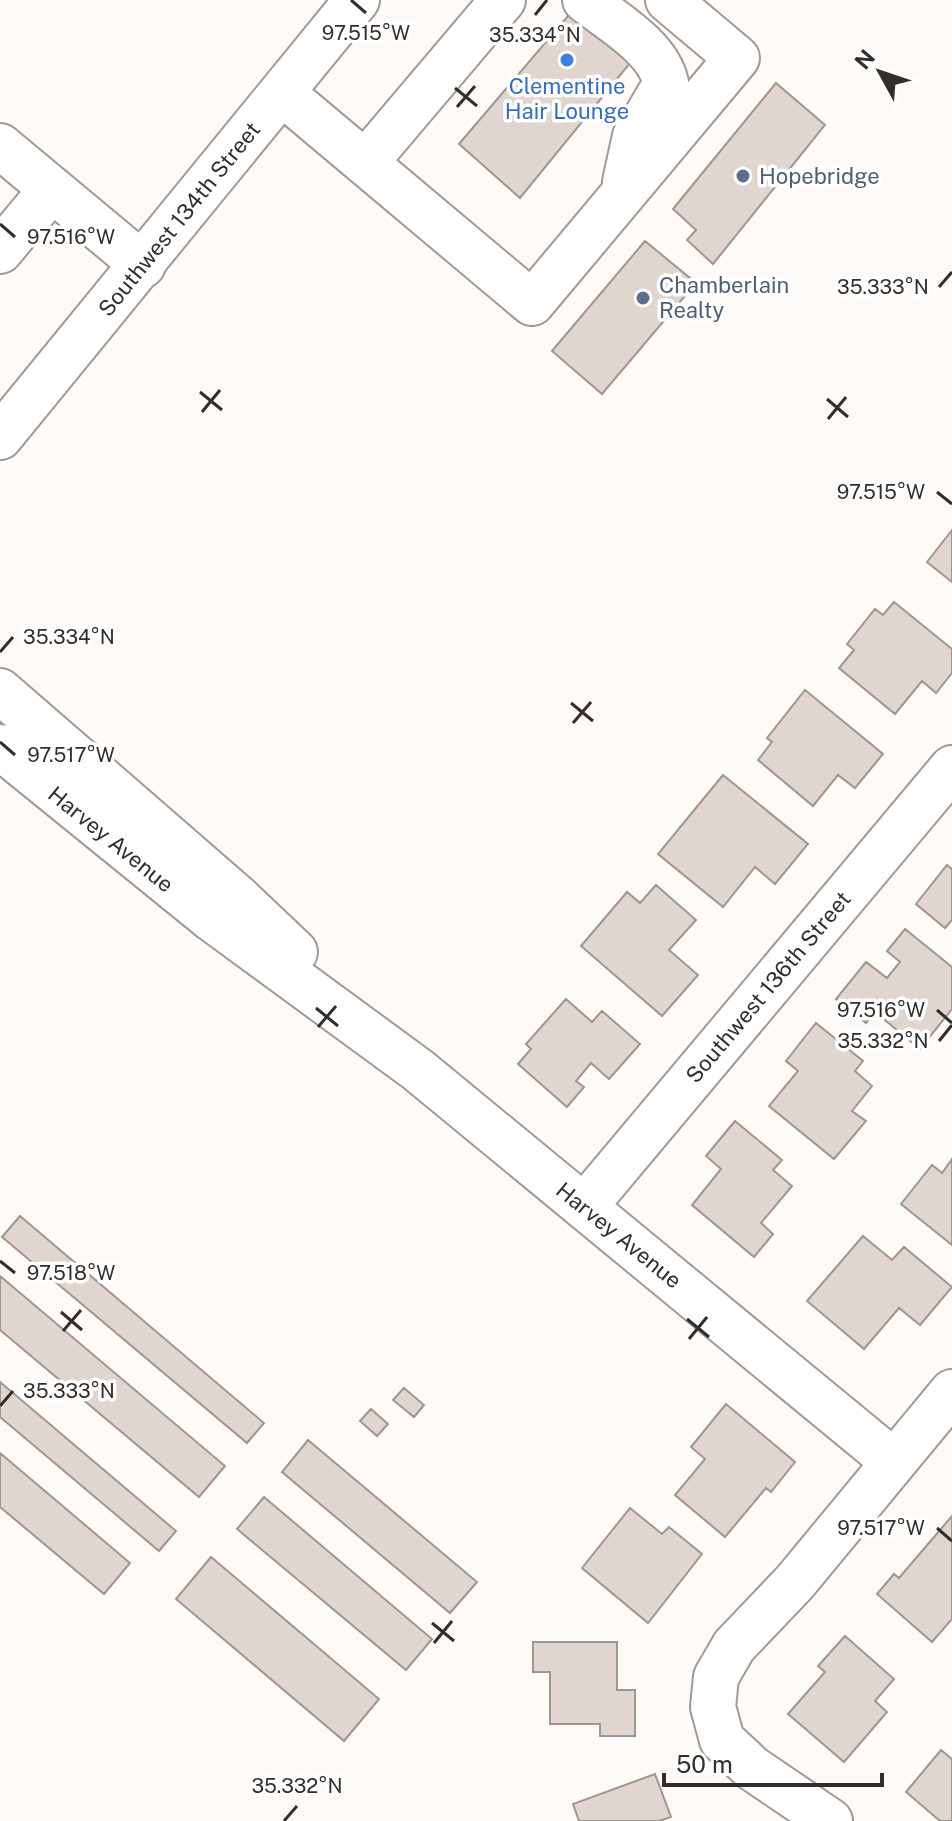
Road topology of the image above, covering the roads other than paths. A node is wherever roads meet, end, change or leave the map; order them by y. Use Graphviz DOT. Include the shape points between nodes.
graph roads {
  1 [pos="357,0"];
  2 [pos="503,0"];
  3 [pos="585,0"];
  4 [pos="668,0"];
  5 [pos="282,93"];
  6 [pos="0,146"];
  7 [pos="365,163"];
  8 [pos="52,189"];
  9 [pos="618,199"];
  10 [pos="0,251"];
  11 [pos="143,265"];
  12 [pos="0,437"];
  13 [pos="0,691"];
  14 [pos="0,747"];
  15 [pos="952,768"];
  16 [pos="418,1070"];
  17 [pos="584,1207"];
  18 [pos="952,1392"];
  19 [pos="894,1462"];
  20 [pos="830,1821"];
  1 -- 5 [label="street, Southwest 134th Street"];
  2 -- 7 [label="street"];
  3 -- 9 [label="street" via="655,57 666,83 635,136"];
  4 -- 9 [label="street" via="737,58"];
  5 -- 7 [label="street"];
  5 -- 11 [label="street, Southwest 134th Street"];
  6 -- 8 [label="street"];
  7 -- 9 [label="street" via="532,303"];
  8 -- 10 [label="street"];
  8 -- 11 [label="street"];
  11 -- 12 [label="street, Southwest 134th Street"];
  13 -- 16 [label="street, Harvey Avenue" via="236,896"];
  14 -- 16 [label="street, Harvey Avenue" via="212,919"];
  15 -- 17 [label="street, Southwest 136th Street"];
  16 -- 17 [label="street, Harvey Avenue"];
  17 -- 19 [label="street, Harvey Avenue"];
  18 -- 19 [label="street"];
  19 -- 20 [label="street" via="723,1659 716,1677 713,1707 722,1740 752,1768"];
}
